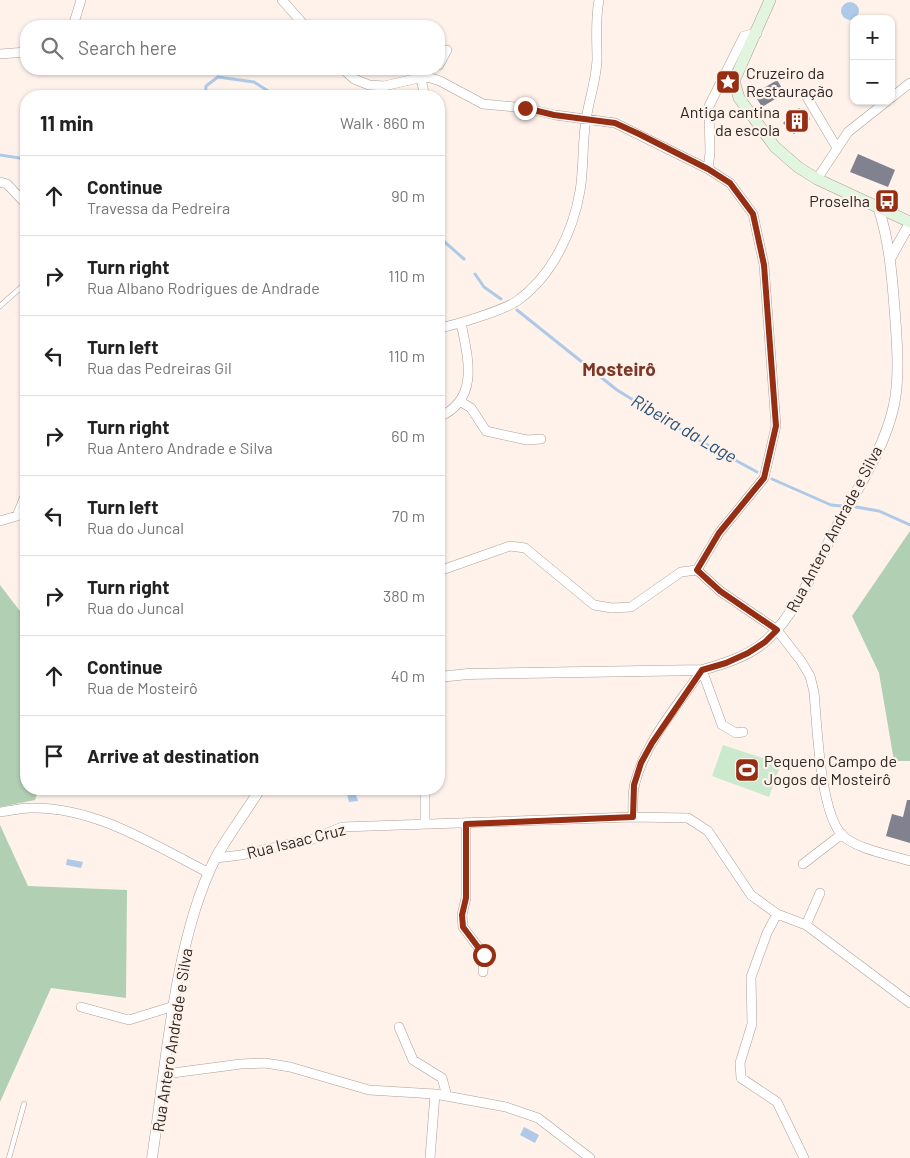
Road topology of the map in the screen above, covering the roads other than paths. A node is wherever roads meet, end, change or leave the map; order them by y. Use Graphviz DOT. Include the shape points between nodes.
graph roads {
  1 [pos="81,0"];
  2 [pos="282,0"];
  3 [pos="598,0"];
  4 [pos="770,0"];
  5 [pos="75,20"];
  6 [pos="300,20"];
  7 [pos="755,37"];
  8 [pos="447,50"];
  9 [pos="20,52"];
  10 [pos="0,54"];
  11 [pos="445,54"];
  12 [pos="350,75"];
  13 [pos="433,75"];
  14 [pos="420,78"];
  15 [pos="431,78"];
  16 [pos="910,83"];
  17 [pos="381,86"];
  18 [pos="383,90"];
  19 [pos="423,90"];
  20 [pos="805,94"];
  21 [pos="895,95"];
  22 [pos="883,105"];
  23 [pos="586,119"];
  24 [pos="838,148"];
  25 [pos="708,169"];
  26 [pos="817,179"];
  27 [pos="0,182"];
  28 [pos="20,198"];
  29 [pos="879,210"];
  30 [pos="910,223"];
  31 [pos="891,257"];
  32 [pos="20,288"];
  33 [pos="0,306"];
  34 [pos="461,323"];
  35 [pos="445,327"];
  36 [pos="461,402"];
  37 [pos="445,413"];
  38 [pos="542,439"];
  39 [pos="20,518"];
  40 [pos="0,521"];
  41 [pos="445,570"];
  42 [pos="697,570"];
  43 [pos="777,630"];
  44 [pos="702,670"];
  45 [pos="445,676"];
  46 [pos="743,732"];
  47 [pos="256,795"];
  48 [pos="425,795"];
  49 [pos="0,812"];
  50 [pos="633,817"];
  51 [pos="425,824"];
  52 [pos="466,824"];
  53 [pos="842,834"];
  54 [pos="216,858"];
  55 [pos="910,861"];
  56 [pos="803,864"];
  57 [pos="209,873"];
  58 [pos="820,893"];
  59 [pos="777,914"];
  60 [pos="806,925"];
  61 [pos="483,972"];
  62 [pos="910,1003"];
  63 [pos="174,1006"];
  64 [pos="81,1007"];
  65 [pos="399,1026"];
  66 [pos="165,1074"];
  67 [pos="436,1094"];
  68 [pos="448,1096"];
  69 [pos="24,1104"];
  70 [pos="9,1158"];
  71 [pos="152,1158"];
  72 [pos="430,1158"];
  73 [pos="590,1158"];
  74 [pos="804,1158"];
  1 -- 5 [label="street"];
  2 -- 6 [label="street"];
  3 -- 23 [label="street" via="594,91"];
  4 -- 7 [label="main road"];
  7 -- 25 [label="street" via="744,36 709,106"];
  7 -- 26 [label="main road" via="734,81 739,98 775,147"];
  8 -- 11 [label="street"];
  9 -- 10 [label="street"];
  12 -- 17 [label="street" via="370,85"];
  13 -- 15 [label="street"];
  14 -- 15 [label="street"];
  14 -- 17 [label="street"];
  14 -- 19 [label="street"];
  15 -- 23 [label="street" via="482,104"];
  16 -- 21 [label="street"];
  17 -- 18 [label="street"];
  20 -- 24 [label="street"];
  22 -- 24 [label="street" via="848,132"];
  23 -- 25 [label="street" via="615,123"];
  23 -- 34 [label="street" via="580,192 567,237 553,263 516,302"];
  24 -- 26 [label="street"];
  25 -- 42 [label="street" via="730,183 753,214 764,265 776,426 764,478 719,533"];
  26 -- 29 [label="main road"];
  27 -- 28 [label="street" via="7,184"];
  29 -- 30 [label="main road"];
  29 -- 31 [label="street, Rua Antero Andrade e Silva"];
  30 -- 31 [label="street"];
  31 -- 43 [label="street, Rua Antero Andrade e Silva" via="898,363 894,406 886,432 865,474 792,609"];
  32 -- 33 [label="lane"];
  34 -- 35 [label="street"];
  34 -- 36 [label="street" via="468,371 467,389"];
  36 -- 37 [label="street"];
  36 -- 38 [label="street" via="471,408 486,431 527,440"];
  39 -- 40 [label="street"];
  41 -- 42 [label="street" via="510,546 525,548 594,605 612,608 631,607 682,572"];
  42 -- 43 [label="street" via="720,591"];
  43 -- 44 [label="street, Rua Antero Andrade e Silva" via="748,653"];
  43 -- 53 [label="street" via="810,676 828,807"];
  44 -- 45 [label="street, Rua Antero Andrade e Silva"];
  44 -- 46 [label="street" via="722,725 736,733"];
  44 -- 50 [label="street" via="641,763 634,785"];
  47 -- 54 [label="street, Rua Antero Andrade e Silva"];
  48 -- 51 [label="street"];
  49 -- 57 [label="street" via="31,808 78,814 133,834"];
  50 -- 52 [label="street, Rua Isaac Cruz"];
  50 -- 59 [label="street, Rua Isaac Cruz" via="688,818 695,822 708,831 751,895"];
  51 -- 52 [label="street, Rua Isaac Cruz"];
  51 -- 54 [label="street, Rua Isaac Cruz" via="342,827 313,839"];
  52 -- 61 [label="street" via="463,927 484,955"];
  53 -- 55 [label="street" via="857,844"];
  53 -- 56 [label="street"];
  54 -- 57 [label="street, Rua Antero Andrade e Silva"];
  57 -- 63 [label="street, Rua Antero Andrade e Silva" via="190,930"];
  58 -- 60 [label="street"];
  59 -- 60 [label="street, Rua Isaac Cruz"];
  59 -- 74 [label="street" via="751,977 752,1024 740,1063 741,1078 777,1102"];
  60 -- 62 [label="street, Rua Isaac Cruz"];
  63 -- 64 [label="street" via="129,1020"];
  63 -- 66 [label="street, Rua Antero Andrade e Silva"];
  65 -- 68 [label="street" via="414,1060 442,1078"];
  66 -- 67 [label="street" via="265,1063 369,1090"];
  66 -- 71 [label="street, Rua Antero Andrade e Silva"];
  67 -- 68 [label="street"];
  67 -- 72 [label="street"];
  68 -- 73 [label="street" via="506,1107 538,1118"];
  69 -- 70 [label="lane"];
}
